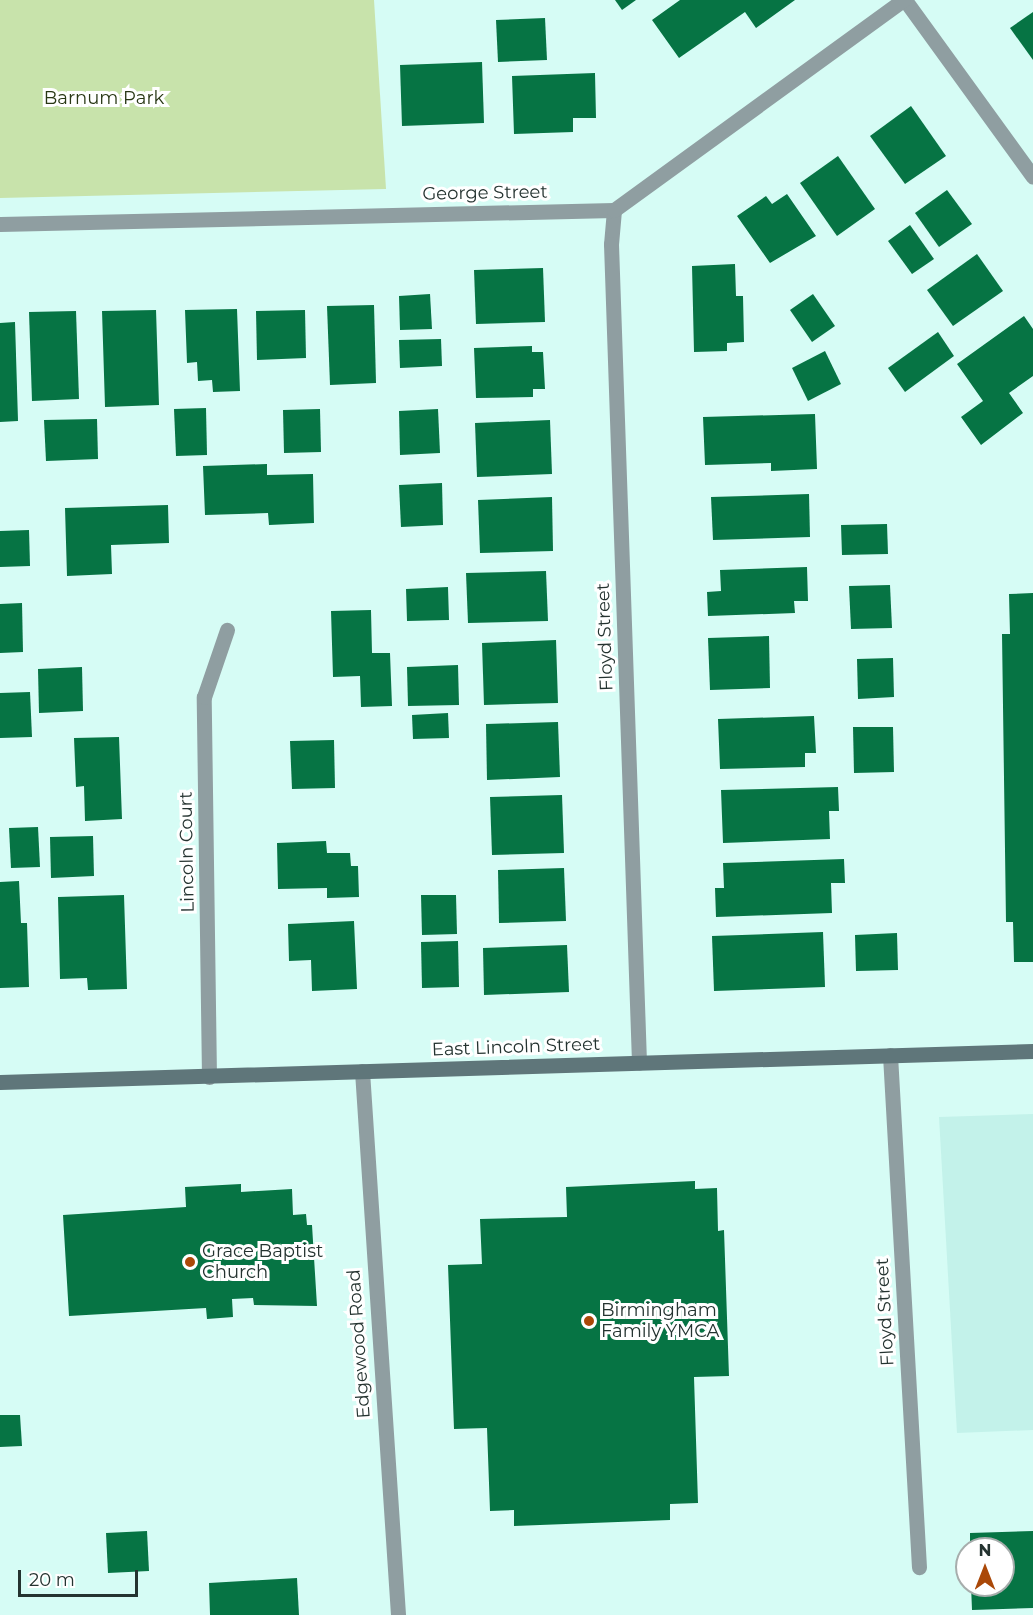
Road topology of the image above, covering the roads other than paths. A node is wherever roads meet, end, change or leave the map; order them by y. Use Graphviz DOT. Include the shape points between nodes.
graph roads {
  1 [pos="904,0"];
  2 [pos="1033,177"];
  3 [pos="614,210"];
  4 [pos="0,224"];
  5 [pos="227,630"];
  6 [pos="1033,1051"];
  7 [pos="890,1054"];
  8 [pos="639,1062"];
  9 [pos="362,1071"];
  10 [pos="209,1077"];
  11 [pos="0,1082"];
  12 [pos="919,1567"];
  13 [pos="398,1615"];
  1 -- 2 [label="street"];
  1 -- 3 [label="street"];
  3 -- 4 [label="street, George Street"];
  3 -- 8 [label="street, Floyd Street" via="611,244"];
  5 -- 10 [label="street, Lincoln Court" via="204,696"];
  6 -- 7 [label="street, East Lincoln Street"];
  7 -- 8 [label="street, East Lincoln Street"];
  7 -- 12 [label="street, Floyd Street"];
  8 -- 9 [label="street, East Lincoln Street"];
  9 -- 10 [label="street, East Lincoln Street"];
  9 -- 13 [label="street, Edgewood Road"];
  10 -- 11 [label="street, East Lincoln Street"];
}
